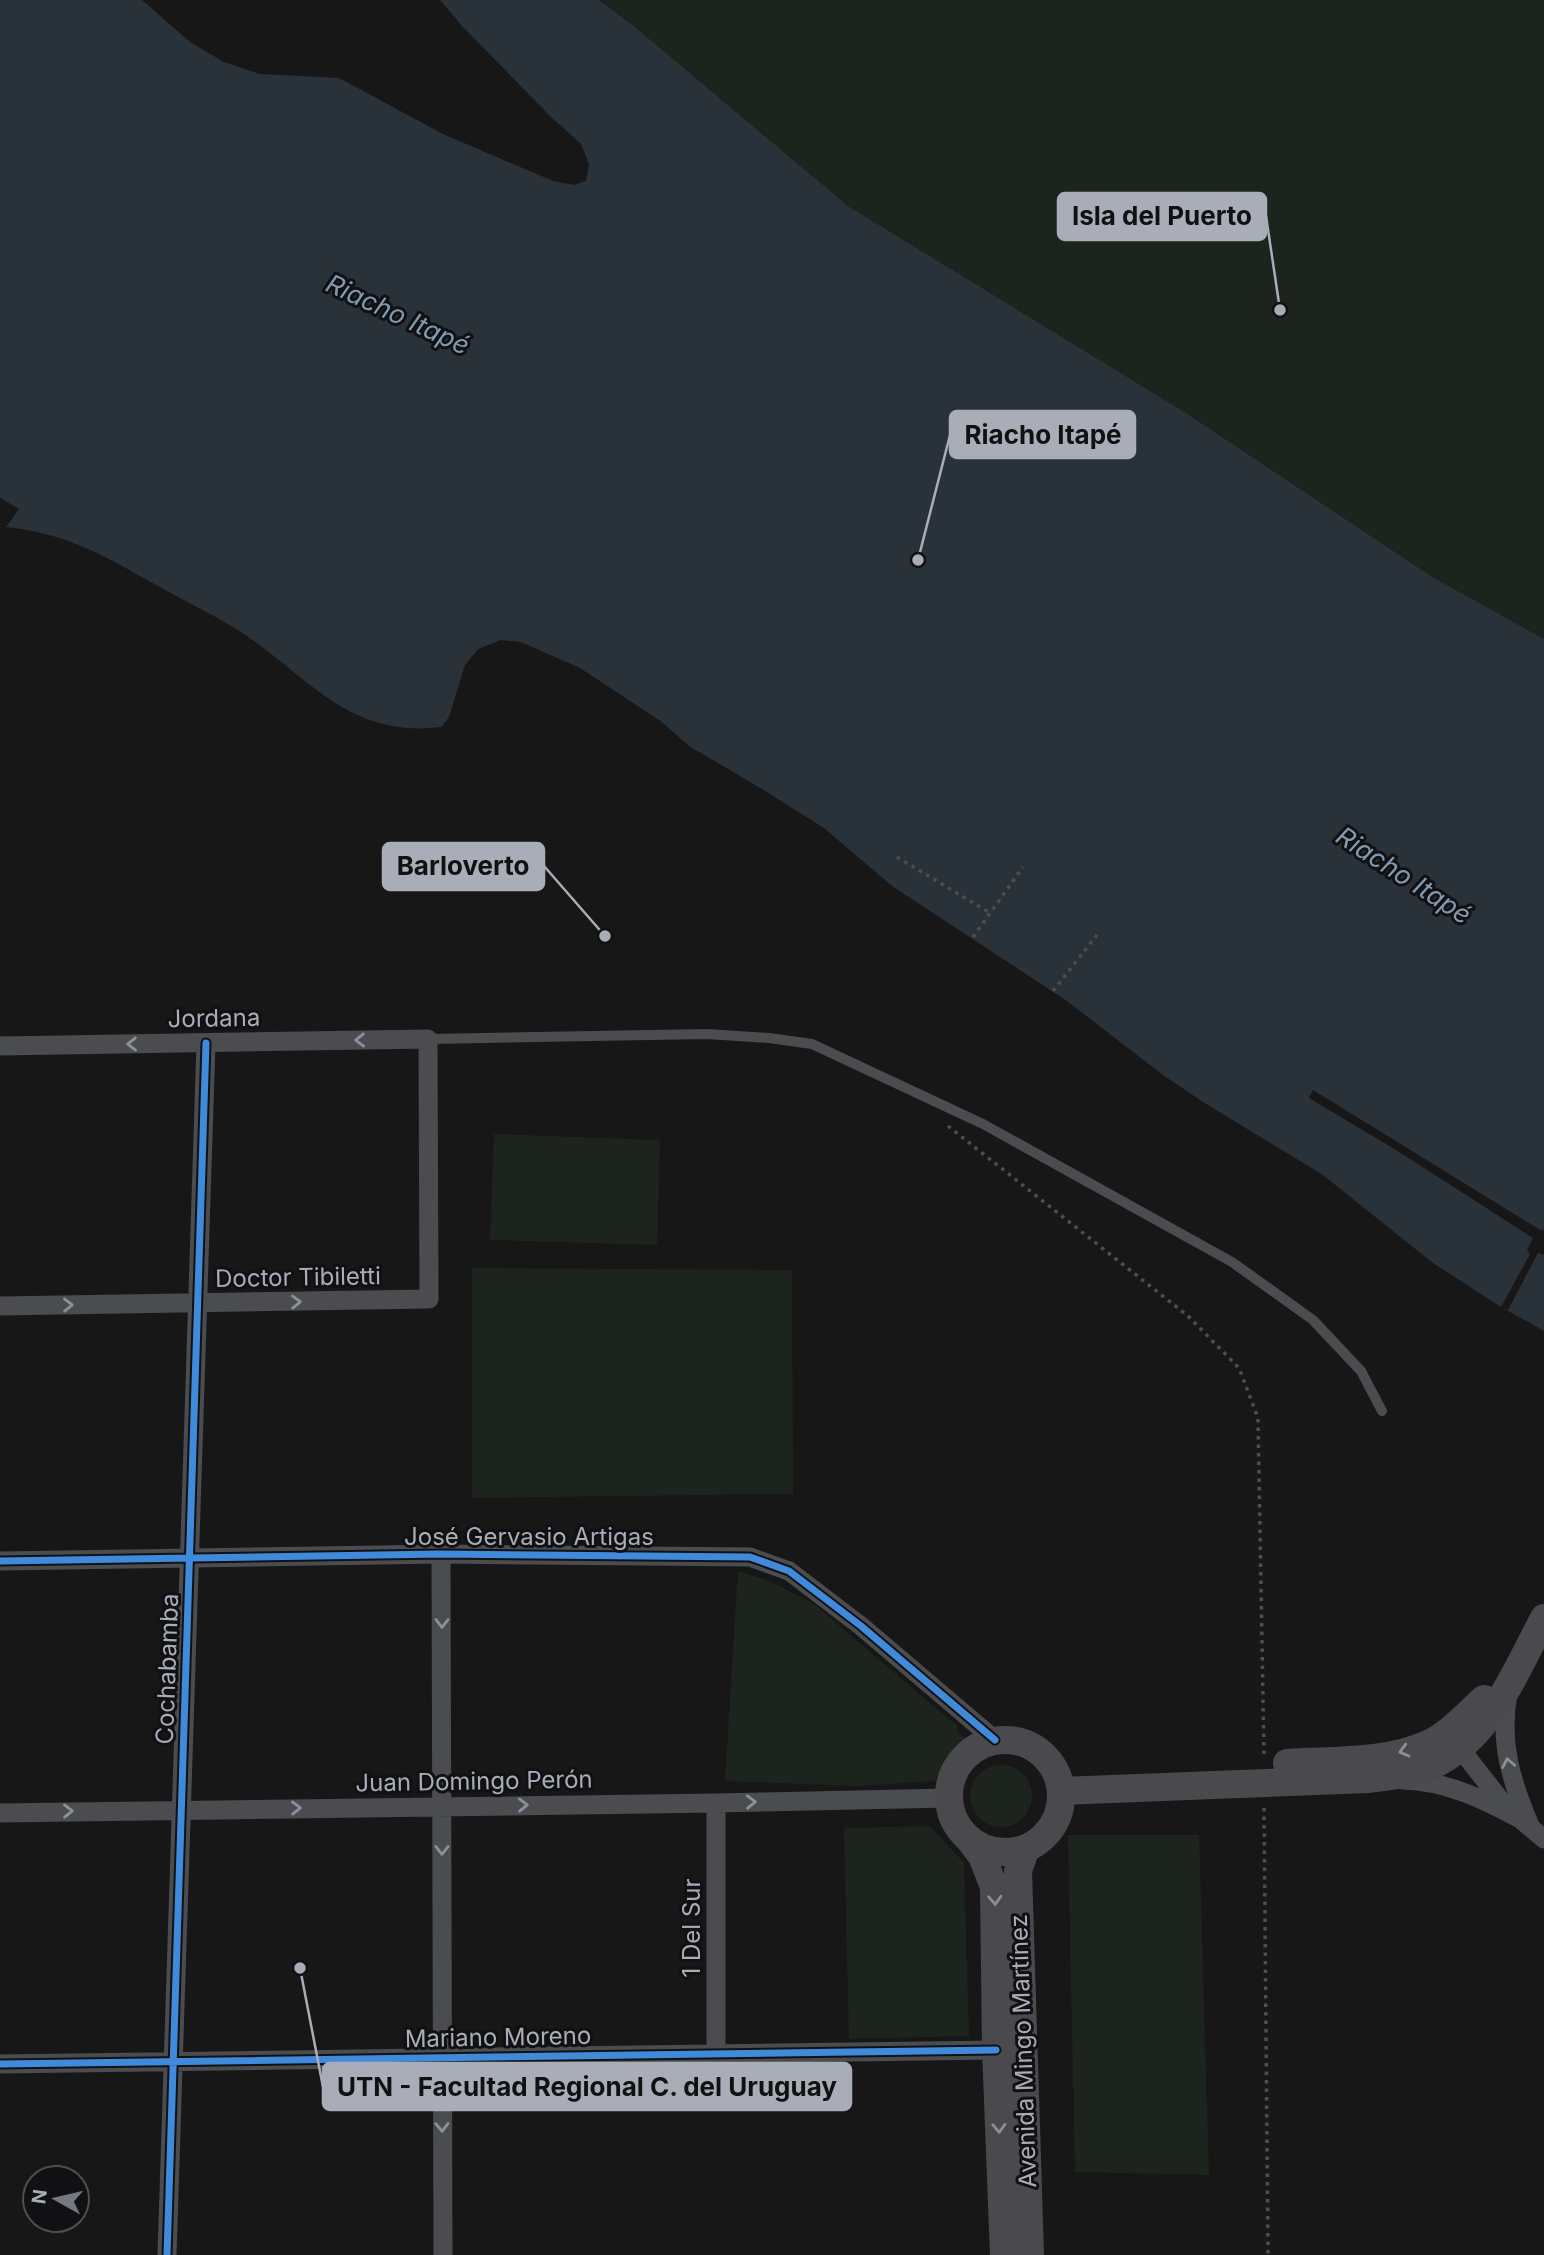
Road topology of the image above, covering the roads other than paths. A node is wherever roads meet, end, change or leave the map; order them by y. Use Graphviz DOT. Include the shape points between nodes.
graph roads {
  1 [pos="428,1039"];
  2 [pos="206,1043"];
  3 [pos="0,1046"];
  4 [pos="198,1303"];
  5 [pos="0,1306"];
  6 [pos="1382,1411"];
  7 [pos="441,1555"];
  8 [pos="190,1558"];
  9 [pos="0,1560"];
  10 [pos="1544,1618"];
  11 [pos="1513,1674"];
  12 [pos="995,1740"];
  13 [pos="1454,1740"];
  14 [pos="1264,1773"];
  15 [pos="1364,1779"];
  16 [pos="1058,1782"];
  17 [pos="949,1798"];
  18 [pos="716,1803"];
  19 [pos="442,1806"];
  20 [pos="181,1810"];
  21 [pos="0,1813"];
  22 [pos="1532,1828"];
  23 [pos="969,1839"];
  24 [pos="1026,1848"];
  25 [pos="996,2050"];
  26 [pos="716,2053"];
  27 [pos="441,2056"];
  28 [pos="173,2061"];
  29 [pos="0,2064"];
  30 [pos="167,2255"];
  31 [pos="443,2255"];
  32 [pos="1004,2255"];
  33 [pos="1030,2255"];
  1 -- 2 [label="street, Jordana, one-way"];
  4 -- 1 [label="street, Doctor Tibiletti, one-way" via="429,1299"];
  1 -- 6 [label="lane" via="707,1034 812,1044 983,1124 1232,1262 1312,1320 1361,1371"];
  2 -- 3 [label="street, Jordana, one-way"];
  2 -- 4 [label="street, Cochabamba"];
  5 -- 4 [label="street, Doctor Tibiletti, one-way"];
  4 -- 8 [label="street, Cochabamba"];
  7 -- 8 [label="street, José Gervasio Artigas"];
  7 -- 12 [label="street, José Gervasio Artigas" via="750,1557 799,1579"];
  7 -- 19 [label="street, one-way"];
  8 -- 9 [label="street, José Gervasio Artigas"];
  8 -- 20 [label="street, Cochabamba"];
  10 -- 11 [label="main road"];
  11 -- 13 [label="main road" via="1487,1722"];
  22 -- 11 [label="street, one-way" via="1513,1785 1506,1754 1504,1713"];
  12 -- 16 [label="main road" via="1031,1746 1046,1757"];
  12 -- 17 [label="main road" via="967,1755 957,1767"];
  13 -- 14 [label="main road, one-way" via="1399,1754"];
  13 -- 15 [label="main road" via="1431,1766"];
  13 -- 22 [label="street" via="1506,1806"];
  14 -- 15 [label="main road"];
  14 -- 16 [label="main road"];
  15 -- 22 [label="street" via="1417,1780 1456,1788 1483,1798"];
  16 -- 24 [label="main road" via="1059,1809 1053,1825"];
  18 -- 17 [label="street, Juan Domingo Perón, one-way"];
  17 -- 23 [label="main road" via="951,1813"];
  19 -- 18 [label="street, Juan Domingo Perón, one-way"];
  18 -- 26 [label="street, 1 Del Sur"];
  20 -- 19 [label="street, Juan Domingo Perón, one-way"];
  19 -- 27 [label="street, one-way"];
  21 -- 20 [label="street, Juan Domingo Perón, one-way"];
  20 -- 28 [label="street, Cochabamba"];
  23 -- 24 [label="main road" via="996,1851"];
  23 -- 25 [label="main road, Avenida Mingo Martínez, one-way" via="982,1856 994,1887"];
  24 -- 33 [label="main road, Avenida Mingo Martínez" via="1018,1871"];
  25 -- 26 [label="street, Mariano Moreno"];
  25 -- 32 [label="main road, Avenida Mingo Martínez, one-way"];
  26 -- 27 [label="street, Mariano Moreno"];
  27 -- 28 [label="street, Mariano Moreno"];
  27 -- 31 [label="street, one-way"];
  28 -- 29 [label="street, Mariano Moreno"];
  28 -- 30 [label="street, Cochabamba"];
}
